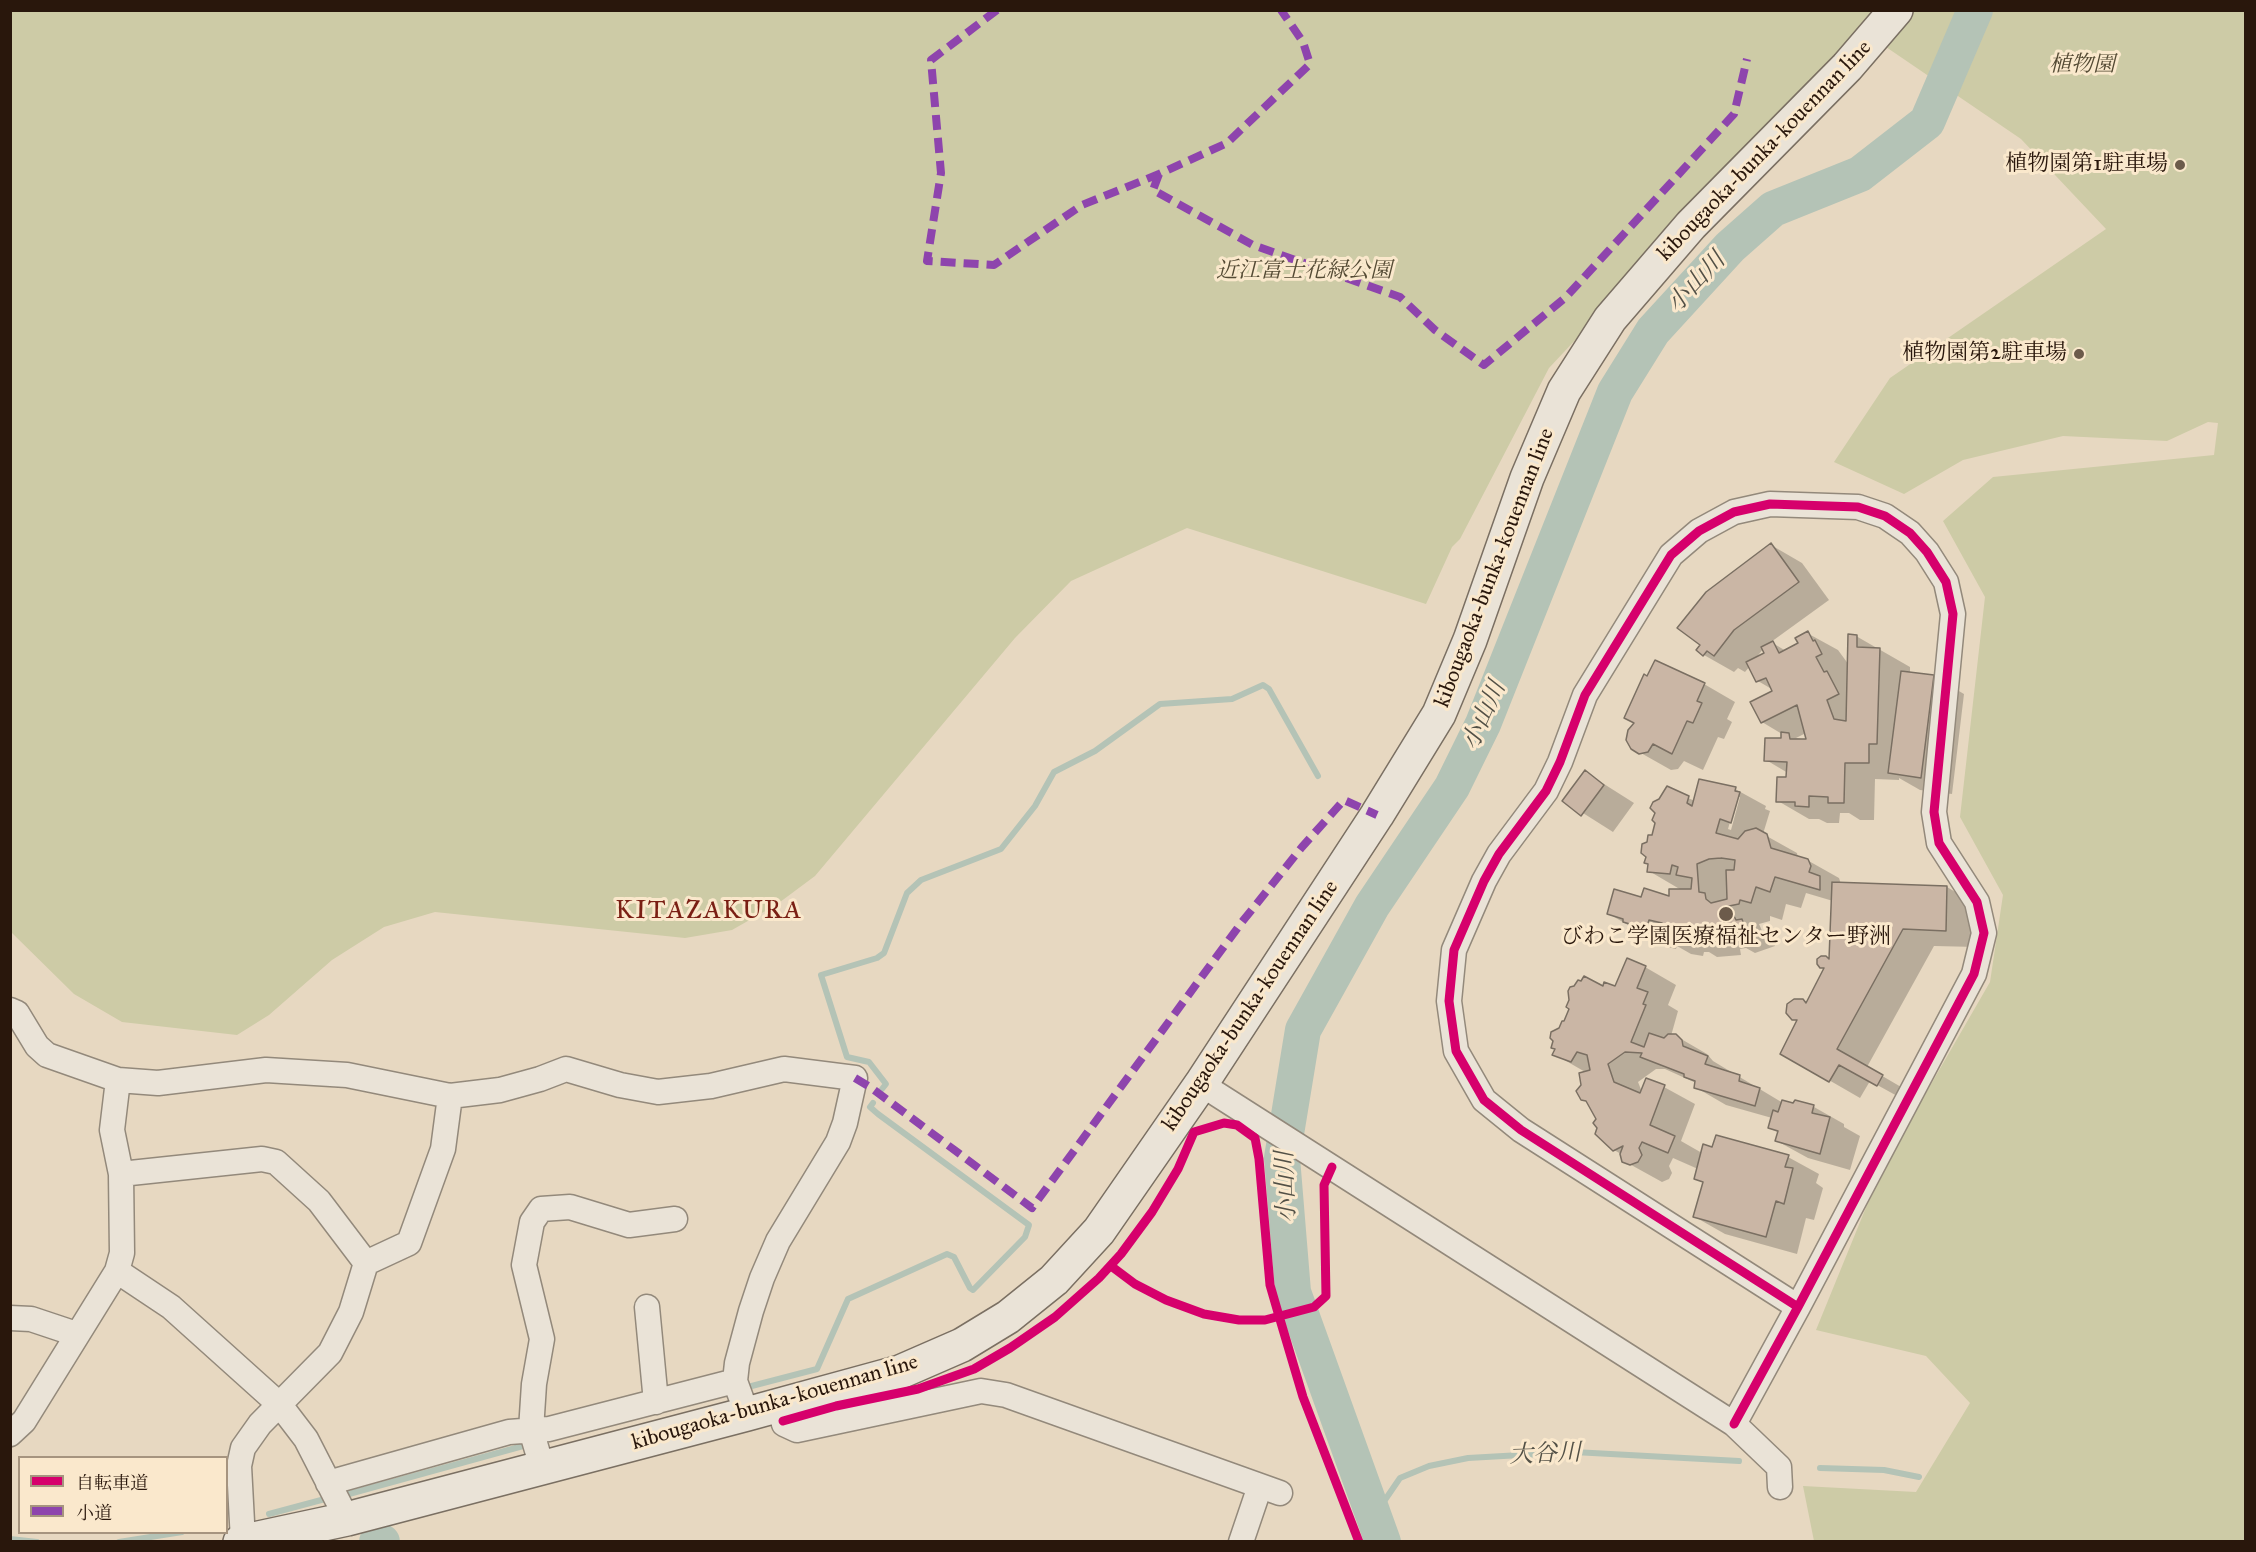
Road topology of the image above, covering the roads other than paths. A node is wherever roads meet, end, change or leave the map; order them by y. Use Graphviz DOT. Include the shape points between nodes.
graph roads {
  1 [pos="1896,10"];
  2 [pos="10,1010"];
  3 [pos="118,1080"];
  4 [pos="1201,1084"];
  5 [pos="450,1096"];
  6 [pos="121,1174"];
  7 [pos="675,1219"];
  8 [pos="366,1263"];
  9 [pos="117,1271"];
  10 [pos="1797,1306"];
  11 [pos="647,1307"];
  12 [pos="10,1318"];
  13 [pos="76,1334"];
  14 [pos="735,1381"];
  15 [pos="656,1402"];
  16 [pos="280,1405"];
  17 [pos="779,1406"];
  18 [pos="747,1414"];
  19 [pos="1734,1424"];
  20 [pos="531,1430"];
  21 [pos="10,1434"];
  22 [pos="542,1467"];
  23 [pos="328,1482"];
  24 [pos="1780,1487"];
  25 [pos="346,1519"];
  26 [pos="242,1541"];
  27 [pos="1241,1542"];
  1 -- 4 [label="main road, kibougaoka-bunka-kouennan line" via="1847,67 1691,225 1604,328 1564,391 1536,456 1439,714"];
  2 -- 3 [label="street" via="17,1013 47,1055"];
  3 -- 5 [label="street" via="158,1083 266,1070 347,1074"];
  3 -- 6 [label="street" via="112,1130"];
  4 -- 17 [label="main road, kibougaoka-bunka-kouennan line" via="1099,1231 1054,1280 1008,1317 962,1345 900,1372"];
  4 -- 19 [label="street"];
  5 -- 8 [label="street" via="443,1149 409,1243"];
  5 -- 14 [label="street" via="500,1090 566,1069 658,1092 711,1086 784,1070 855,1078 838,1142 778,1241 762,1278 736,1363"];
  6 -- 8 [label="street" via="262,1159 276,1162 319,1201"];
  6 -- 9 [label="street" via="122,1253"];
  7 -- 20 [label="street" via="629,1225 570,1207 541,1209 532,1222 524,1265 543,1339 534,1384"];
  8 -- 16 [label="street" via="351,1312 330,1353"];
  9 -- 13 [label="street"];
  9 -- 16 [label="street" via="171,1307"];
  10 -- 10 [label="street" via="1974,974 1984,933 1977,902 1939,843 1934,812 1953,614 1946,582 1910,533 1885,516 1858,507 1770,504 1734,512 1699,531 1671,555 1585,695 1546,791 1484,881 1454,950 1449,1001 1456,1051 1484,1100 1521,1130"];
  10 -- 19 [label="street"];
  11 -- 15 [label="street"];
  12 -- 13 [label="street" via="31,1319"];
  13 -- 21 [label="street" via="24,1421"];
  14 -- 15 [label="street"];
  14 -- 18 [label="street"];
  15 -- 20 [label="street"];
  16 -- 23 [label="street" via="306,1439"];
  16 -- 26 [label="street" via="243,1448 239,1466"];
  17 -- 18 [label="main road, kibougaoka-bunka-kouennan line"];
  17 -- 27 [label="street" via="784,1424 797,1430 981,1390 1006,1395 1270,1490"];
  18 -- 22 [label="main road, kibougaoka-bunka-kouennan line"];
  19 -- 24 [label="street" via="1779,1467"];
  20 -- 22 [label="street"];
  20 -- 23 [label="street" via="509,1432"];
  22 -- 25 [label="main road, kibougaoka-bunka-kouennan line"];
  23 -- 25 [label="street"];
  25 -- 26 [label="main road, kibougaoka-bunka-kouennan line"];
}
